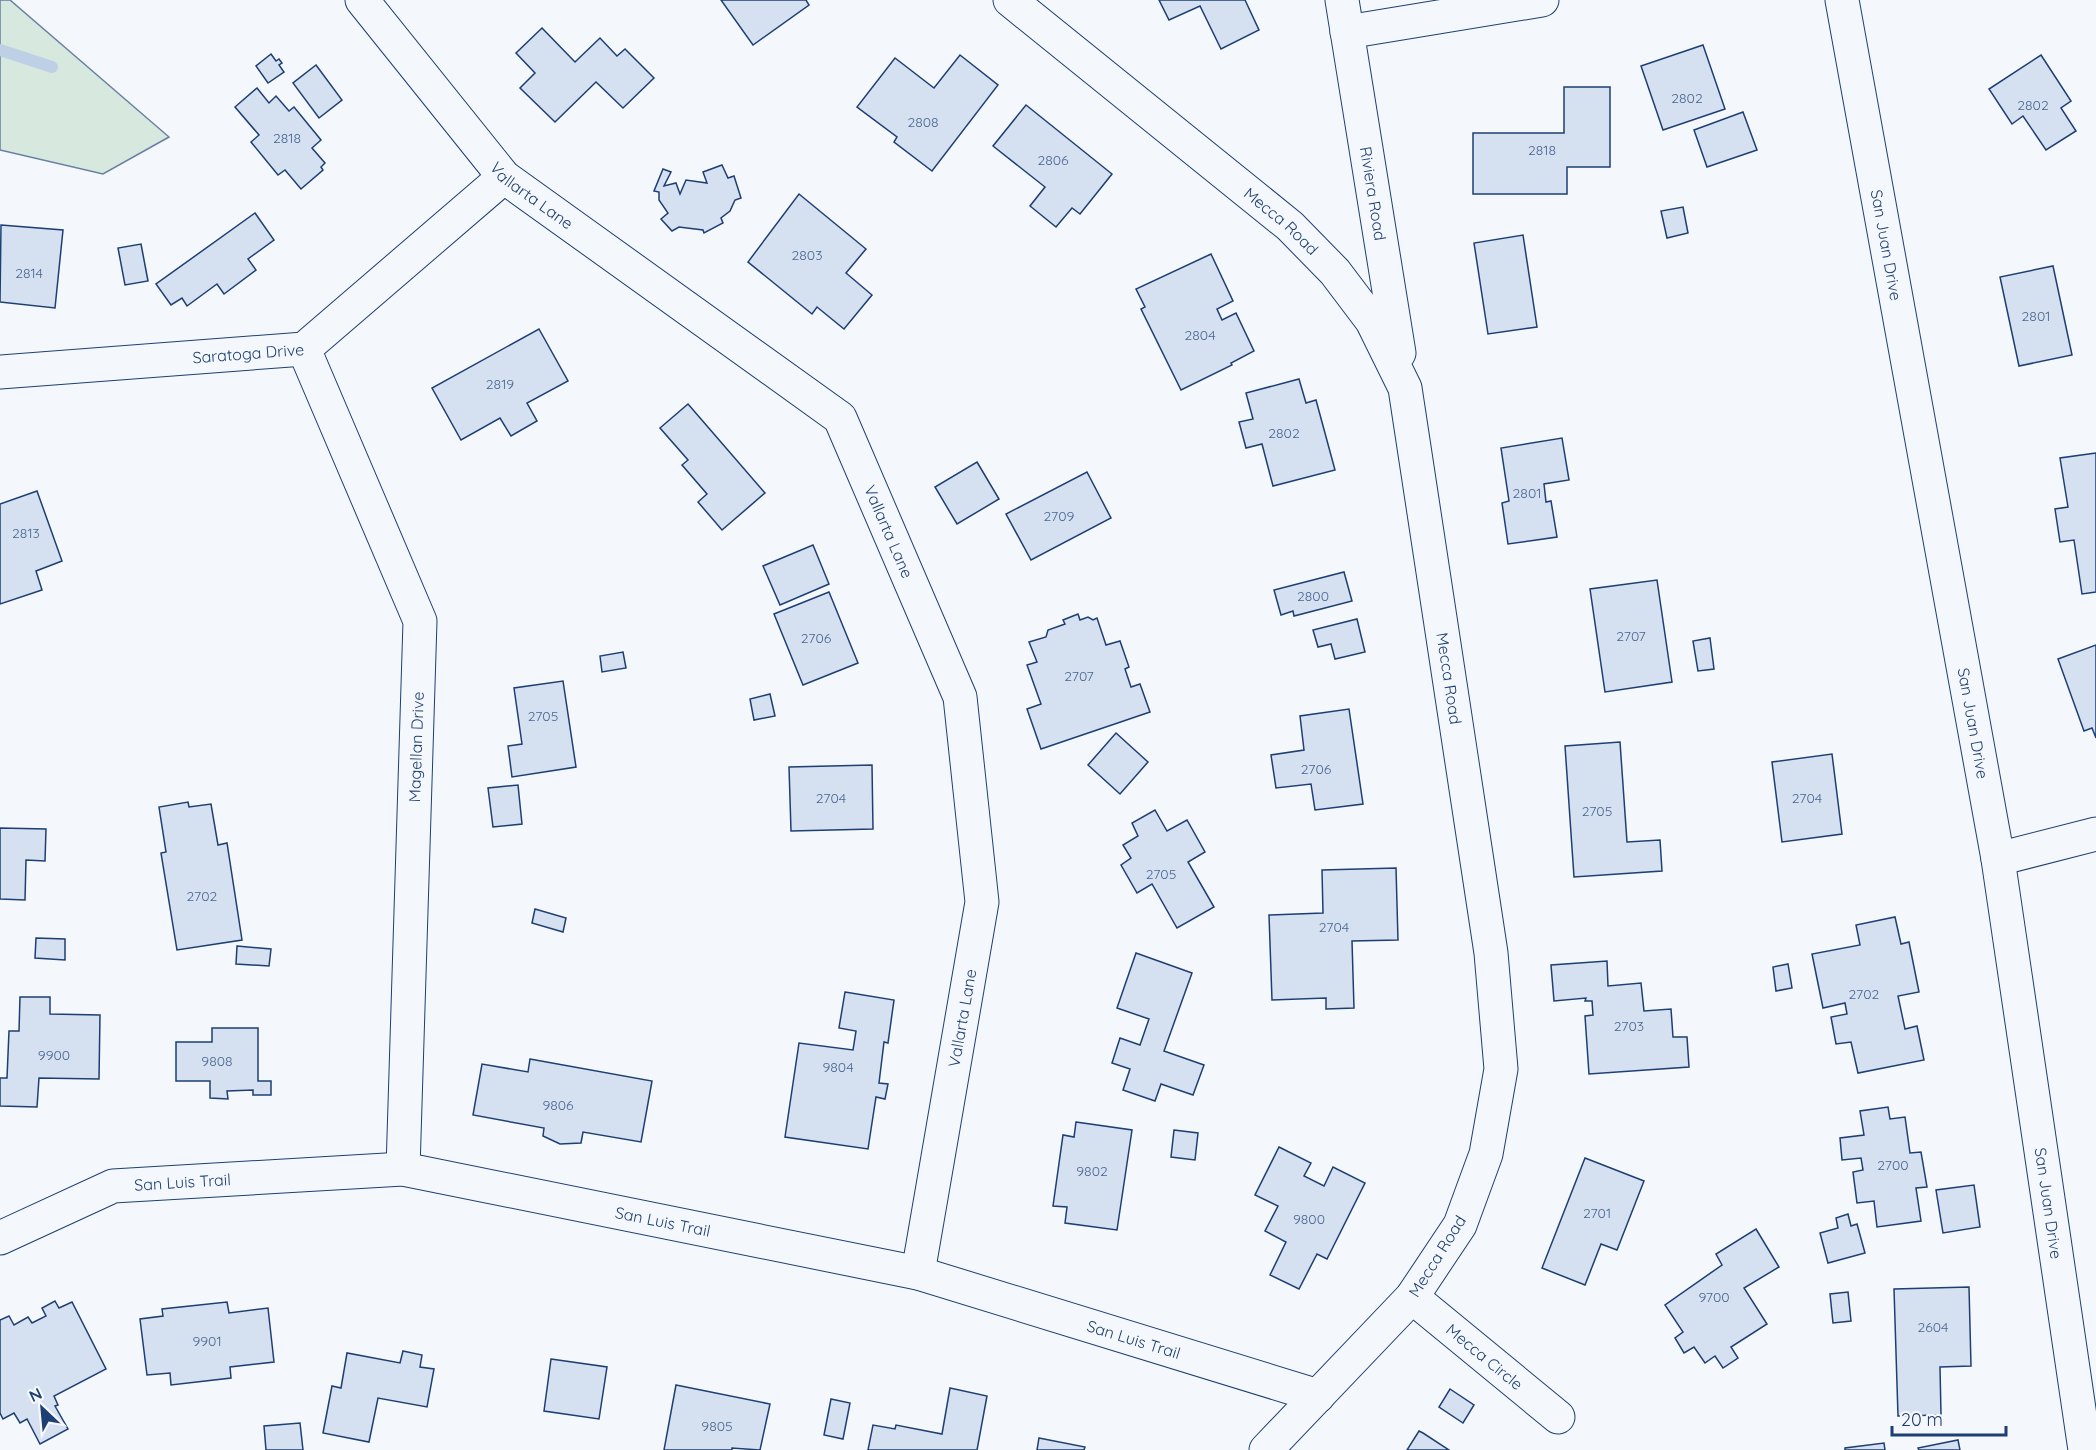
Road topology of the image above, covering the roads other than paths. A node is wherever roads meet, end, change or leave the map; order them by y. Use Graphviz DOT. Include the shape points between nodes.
graph roads {
  1 [pos="362,0"];
  2 [pos="1010,0"];
  3 [pos="1542,0"];
  4 [pos="1842,0"];
  5 [pos="1345,16"];
  6 [pos="504,177"];
  7 [pos="304,349"];
  8 [pos="0,372"];
  9 [pos="1405,388"];
  10 [pos="2096,834"];
  11 [pos="1998,859"];
  12 [pos="403,1169"];
  13 [pos="0,1238"];
  14 [pos="918,1274"];
  15 [pos="1412,1298"];
  16 [pos="1318,1396"];
  17 [pos="1558,1417"];
  18 [pos="1266,1450"];
  19 [pos="2085,1450"];
  1 -- 6 [label="street, Vallarta Lane"];
  2 -- 9 [label="street, Mecca Road" via="1290,226 1335,272 1372,321"];
  3 -- 5 [label="street"];
  4 -- 11 [label="street, San Juan Drive"];
  5 -- 9 [label="street, Riviera Road"];
  6 -- 7 [label="street, Saratoga Drive"];
  6 -- 14 [label="street, Vallarta Lane" via="840,418 960,697 982,902"];
  7 -- 8 [label="street, Saratoga Drive"];
  7 -- 12 [label="street, Magellan Drive" via="420,621"];
  9 -- 15 [label="street, Mecca Road" via="1491,953 1501,1069 1486,1155 1460,1225"];
  10 -- 11 [label="street"];
  11 -- 19 [label="street, San Juan Drive"];
  12 -- 13 [label="street, San Luis Trail" via="113,1186"];
  12 -- 14 [label="street, San Luis Trail"];
  14 -- 16 [label="street, San Luis Trail"];
  15 -- 16 [label="street, Mecca Road"];
  15 -- 17 [label="street, Mecca Circle"];
  16 -- 18 [label="street, Mecca Road"];
}
